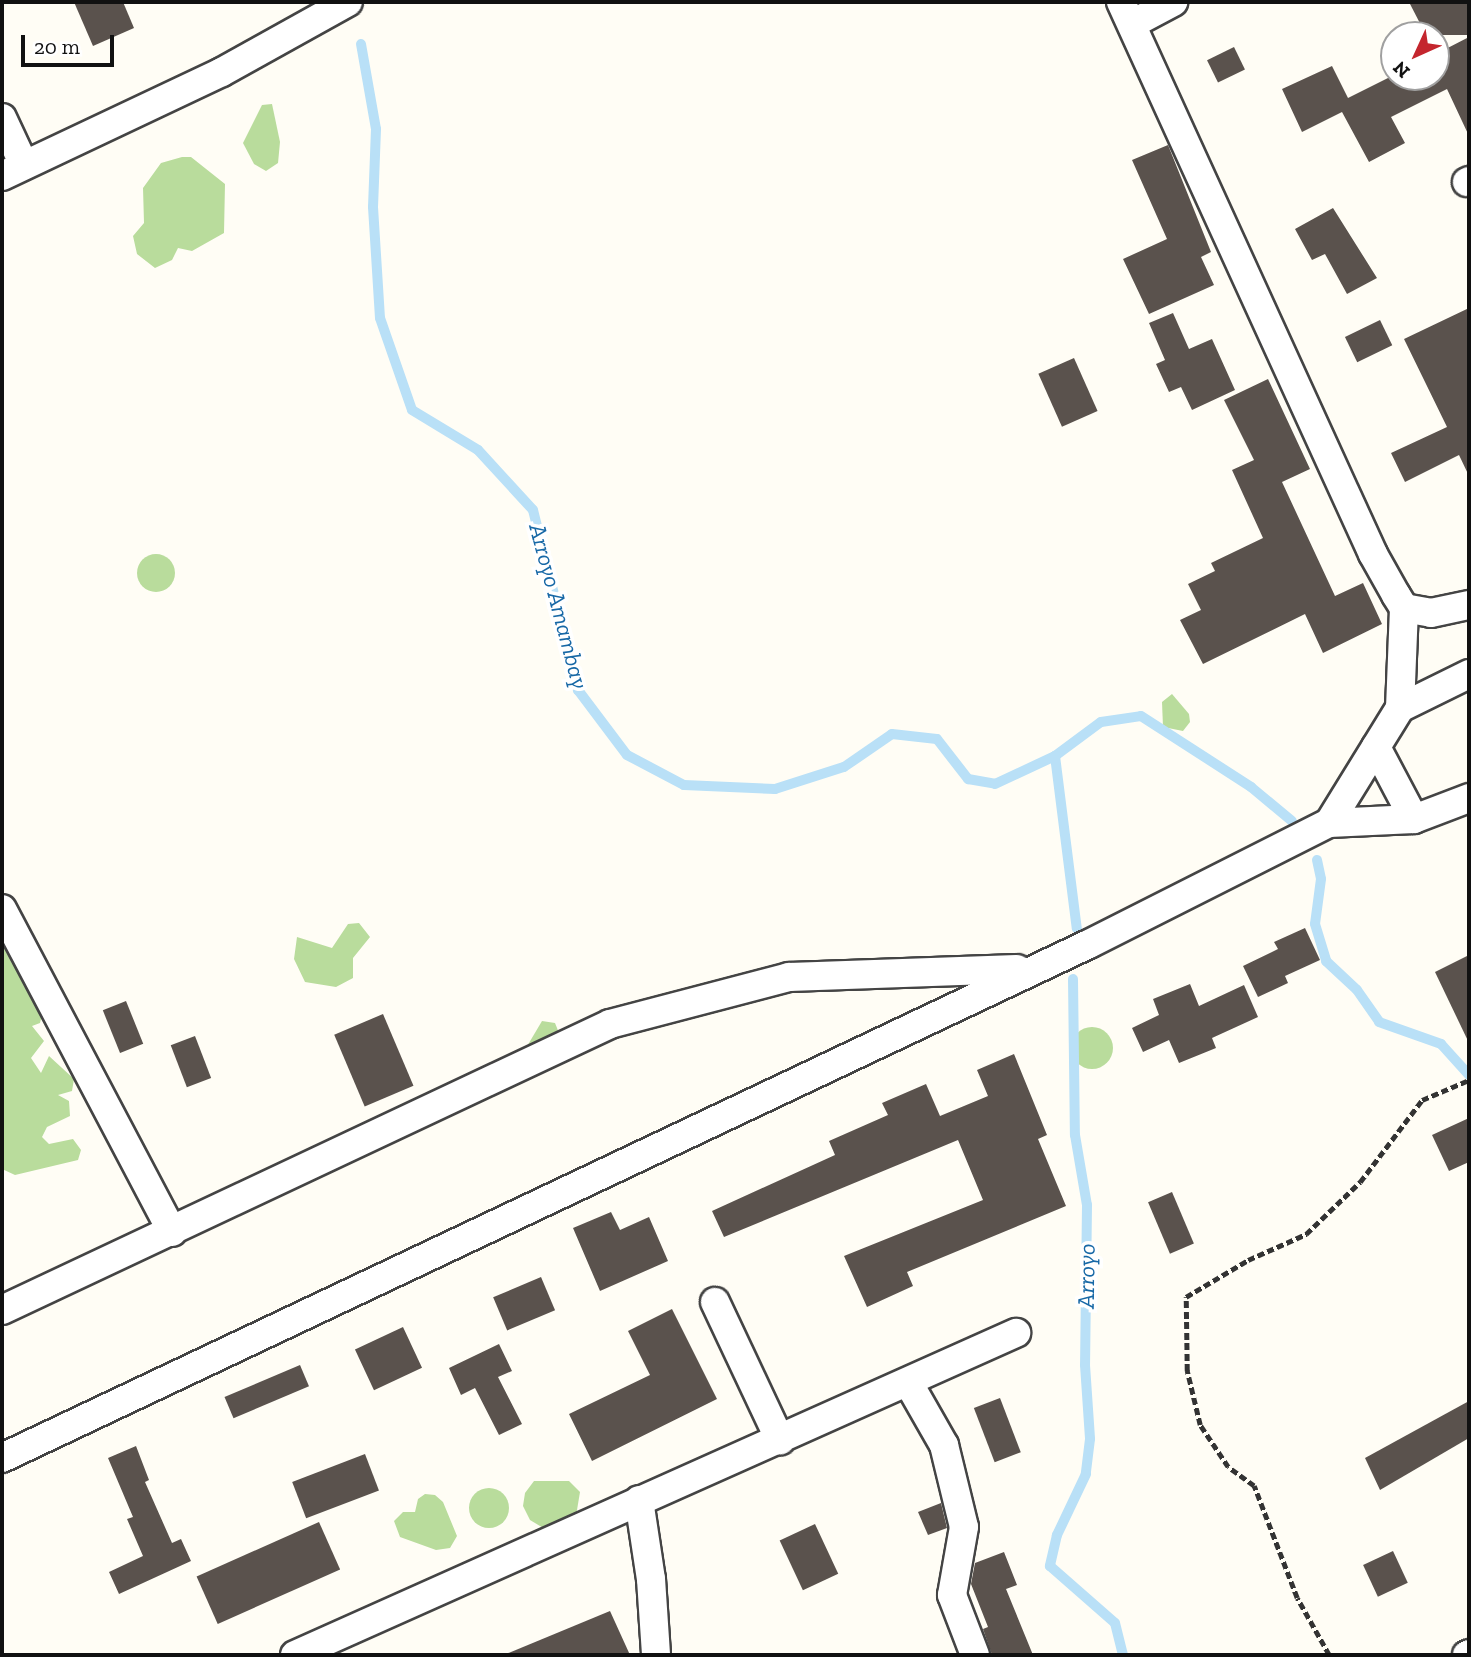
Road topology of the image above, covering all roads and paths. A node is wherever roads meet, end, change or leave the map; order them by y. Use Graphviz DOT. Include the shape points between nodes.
graph roads {
  1 [pos="348,2"];
  2 [pos="1173,2"];
  3 [pos="1127,13"];
  4 [pos="2,118"];
  5 [pos="13,170"];
  6 [pos="1469,605"];
  7 [pos="1404,608"];
  8 [pos="1469,674"];
  9 [pos="1400,708"];
  10 [pos="1376,747"];
  11 [pos="1469,798"];
  12 [pos="1414,819"];
  13 [pos="1329,823"];
  14 [pos="2,909"];
  15 [pos="1029,969"];
  16 [pos="1469,1080"];
  17 [pos="172,1232"];
  18 [pos="715,1302"];
  19 [pos="2,1310"];
  20 [pos="1016,1334"];
  21 [pos="908,1382"];
  22 [pos="780,1440"];
  23 [pos="2,1458"];
  24 [pos="639,1500"];
  25 [pos="295,1655"];
  26 [pos="656,1655"];
  27 [pos="975,1655"];
  28 [pos="1329,1655"];
  1 -- 5 [label="street" via="222,72"];
  2 -- 3 [label="street"];
  3 -- 7 [label="street" via="1373,554"];
  4 -- 5 [label="street"];
  6 -- 7 [label="street" via="1431,613"];
  7 -- 9 [label="street"];
  8 -- 9 [label="street"];
  9 -- 10 [label="street"];
  10 -- 12 [label="street"];
  10 -- 13 [label="street"];
  11 -- 12 [label="street"];
  12 -- 13 [label="street"];
  13 -- 15 [label="street" via="1089,944"];
  14 -- 17 [label="street"];
  15 -- 17 [label="street" via="789,977 610,1024"];
  15 -- 23 [label="street"];
  16 -- 28 [label="path" via="1422,1100 1360,1182 1306,1234 1248,1260 1186,1297 1187,1371 1200,1424 1228,1467 1254,1486 1297,1598"];
  17 -- 19 [label="street"];
  18 -- 22 [label="street"];
  20 -- 21 [label="street"];
  21 -- 22 [label="street"];
  21 -- 27 [label="street" via="925,1406 947,1456 965,1541 952,1595"];
  22 -- 24 [label="street"];
  24 -- 25 [label="street"];
  24 -- 26 [label="street" via="652,1579"];
}
